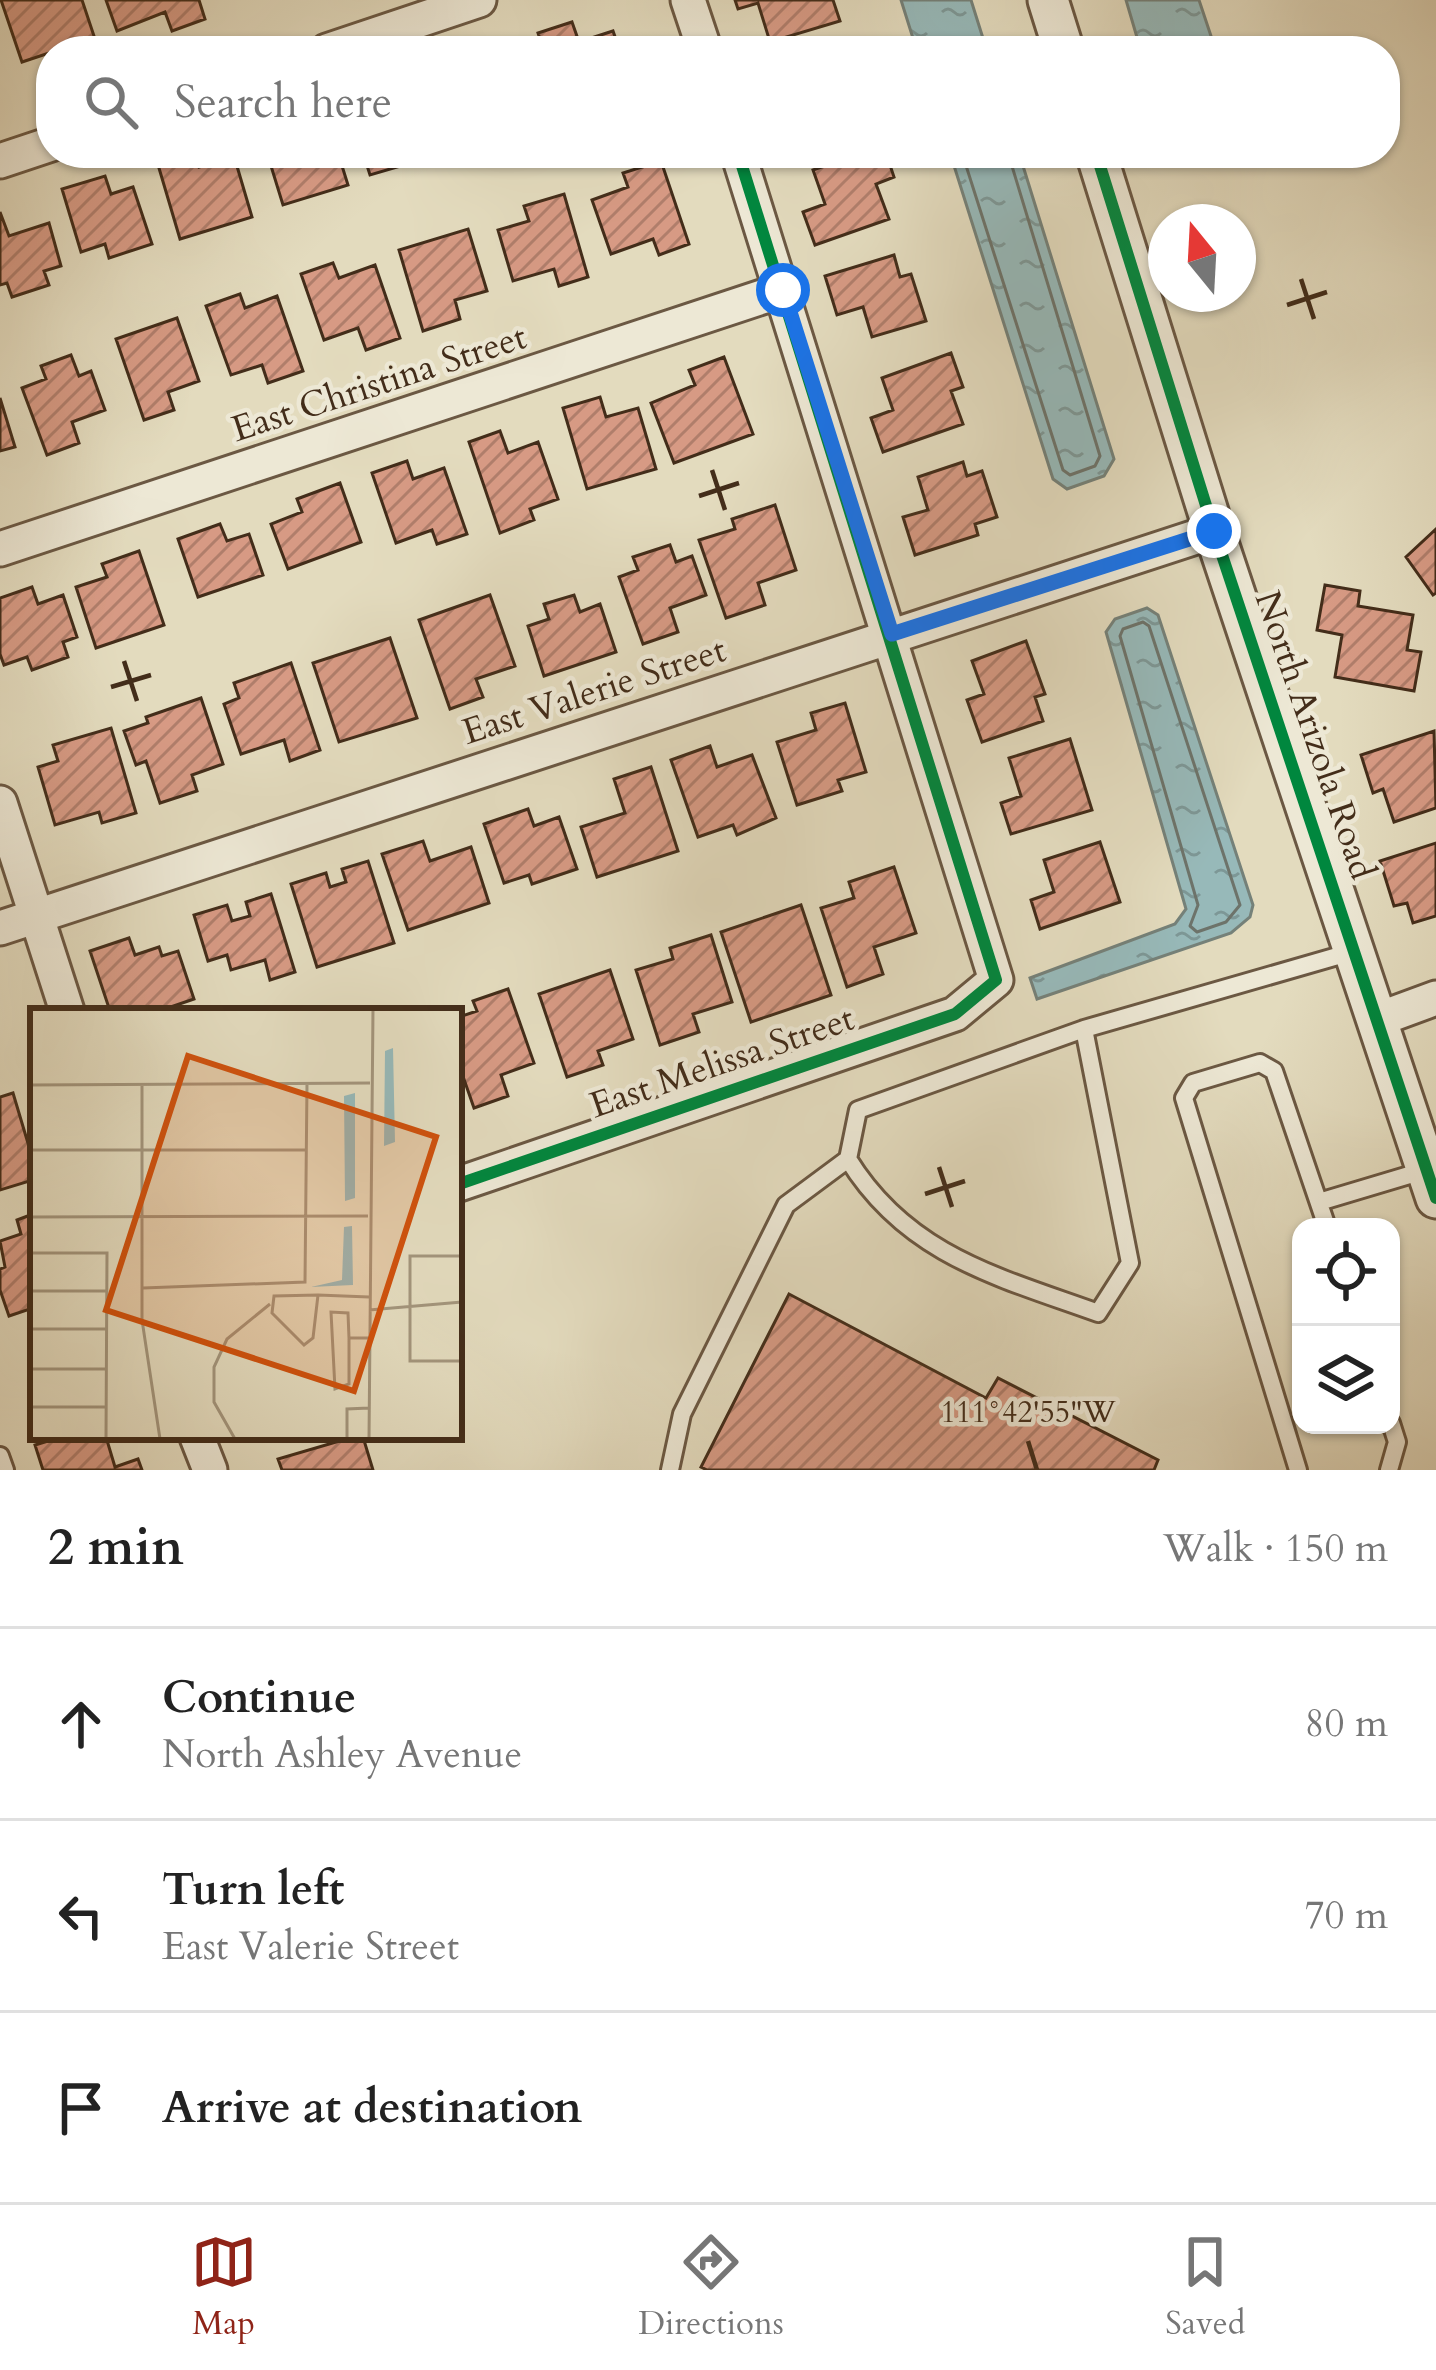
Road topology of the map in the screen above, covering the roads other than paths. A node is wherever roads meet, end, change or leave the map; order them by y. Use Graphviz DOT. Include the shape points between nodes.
graph roads {
  1 [pos="478,0"];
  2 [pos="688,0"];
  3 [pos="1048,0"];
  4 [pos="371,36"];
  5 [pos="700,36"];
  6 [pos="1059,36"];
  7 [pos="36,149"];
  8 [pos="0,161"];
  9 [pos="743,168"];
  10 [pos="1101,168"];
  11 [pos="783,290"];
  12 [pos="1214,531"];
  13 [pos="0,549"];
  14 [pos="892,634"];
  15 [pos="0,803"];
  16 [pos="38,915"];
  17 [pos="0,928"];
  18 [pos="1356,950"];
  19 [pos="1436,998"];
  20 [pos="66,1008"];
  21 [pos="1379,1019"];
  22 [pos="1084,1029"];
  23 [pos="848,1159"];
  24 [pos="462,1183"];
  25 [pos="1432,1184"];
  26 [pos="1319,1202"];
  27 [pos="1324,1218"];
  28 [pos="1394,1434"];
  29 [pos="198,1440"];
  30 [pos="0,1456"];
  31 [pos="4,1470"];
  32 [pos="210,1470"];
  33 [pos="670,1470"];
  34 [pos="1298,1470"];
  35 [pos="1389,1470"];
  1 -- 4 [label="street"];
  2 -- 5 [label="street"];
  3 -- 6 [label="street"];
  7 -- 8 [label="street"];
  9 -- 11 [label="street"];
  10 -- 12 [label="street, North Arizola Road"];
  11 -- 13 [label="street, East Christina Street"];
  11 -- 14 [label="street"];
  12 -- 14 [label="street, East Valerie Street"];
  12 -- 18 [label="street, North Arizola Road"];
  14 -- 16 [label="street, East Valerie Street"];
  14 -- 24 [label="street, East Melissa Street" via="996,980 955,1014"];
  15 -- 16 [label="street"];
  16 -- 17 [label="street, East Valerie Street"];
  16 -- 20 [label="street"];
  18 -- 21 [label="street, North Arizola Road"];
  18 -- 22 [label="lane"];
  19 -- 21 [label="street"];
  21 -- 25 [label="street, North Arizola Road"];
  22 -- 23 [label="lane" via="858,1110"];
  22 -- 23 [label="lane" via="1130,1263 1099,1312 959,1263 873,1200"];
  23 -- 33 [label="lane" via="786,1204 682,1414"];
  25 -- 26 [label="lane"];
  26 -- 27 [label="lane"];
  26 -- 34 [label="lane" via="1274,1071 1260,1063 1193,1083 1184,1098"];
  28 -- 35 [label="lane"];
  29 -- 32 [label="street"];
  30 -- 31 [label="lane"];
}
